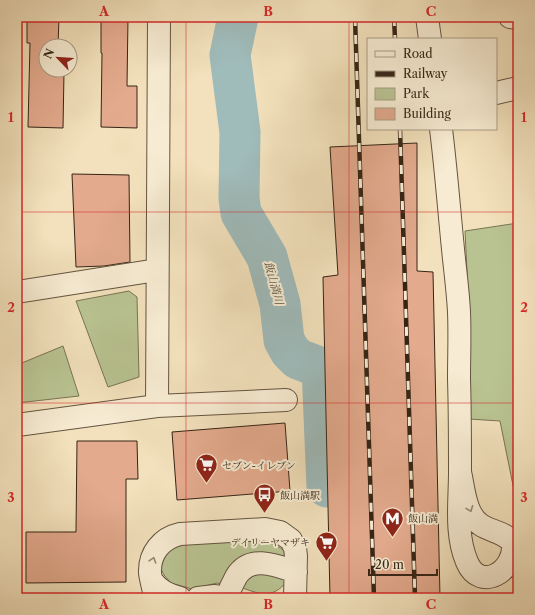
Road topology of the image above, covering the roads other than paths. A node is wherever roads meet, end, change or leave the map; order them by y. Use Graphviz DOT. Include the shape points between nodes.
graph roads {
  1 [pos="159,17"];
  2 [pos="428,17"];
  3 [pos="510,17"];
  4 [pos="518,18"];
  5 [pos="430,38"];
  6 [pos="518,88"];
  7 [pos="497,93"];
  8 [pos="441,130"];
  9 [pos="157,270"];
  10 [pos="17,292"];
  11 [pos="286,400"];
  12 [pos="157,406"];
  13 [pos="17,425"];
  14 [pos="460,472"];
  15 [pos="296,572"];
  16 [pos="154,590"];
  17 [pos="180,598"];
  18 [pos="198,598"];
  19 [pos="226,598"];
  20 [pos="295,598"];
  1 -- 9 [label="street"];
  2 -- 5 [label="street"];
  3 -- 4 [label="street"];
  6 -- 7 [label="street"];
  8 -- 14 [label="street" via="459,312"];
  9 -- 10 [label="street"];
  9 -- 12 [label="street"];
  11 -- 12 [label="street"];
  12 -- 13 [label="street"];
  16 -- 15 [label="street, one-way" via="150,574 154,555 160,544 180,534 265,530 280,532 295,548"];
  15 -- 19 [label="street" via="262,562 252,564 236,577"];
  15 -- 20 [label="street"];
  16 -- 17 [label="street" via="157,588"];
  18 -- 19 [label="street"];
}
